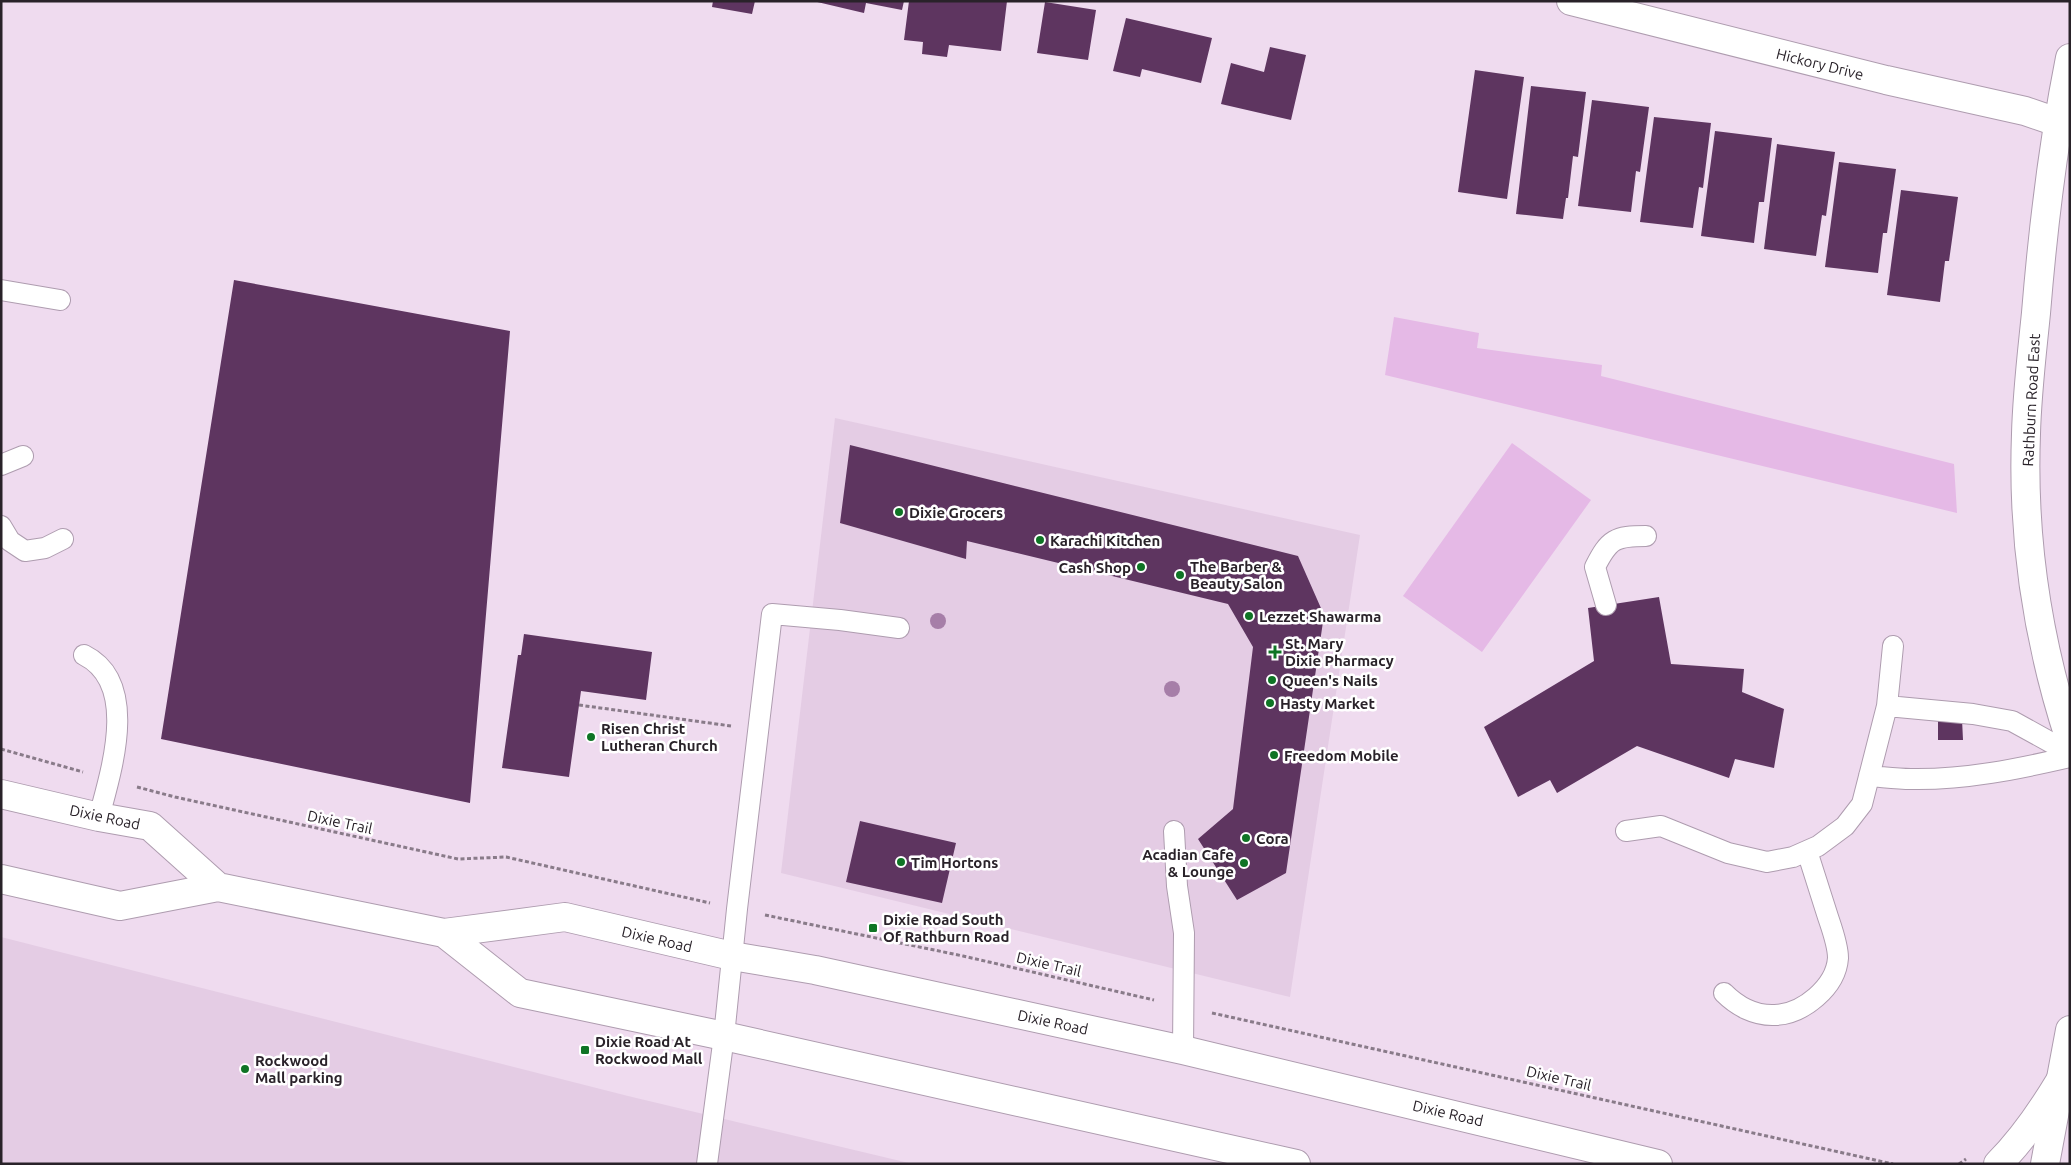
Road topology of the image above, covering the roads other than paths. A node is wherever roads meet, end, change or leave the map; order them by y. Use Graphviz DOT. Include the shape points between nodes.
graph roads {
  1 [pos="1571,1"];
  2 [pos="2070,58"];
  3 [pos="2064,123"];
  4 [pos="1,290"];
  5 [pos="60,300"];
  6 [pos="23,456"];
  7 [pos="1,465"];
  8 [pos="1,526"];
  9 [pos="1646,536"];
  10 [pos="63,539"];
  11 [pos="1606,605"];
  12 [pos="899,628"];
  13 [pos="1893,646"];
  14 [pos="84,655"];
  15 [pos="1887,706"];
  16 [pos="2070,740"];
  17 [pos="2070,753"];
  18 [pos="2070,757"];
  19 [pos="1869,776"];
  20 [pos="1,794"];
  21 [pos="99,817"];
  22 [pos="1174,831"];
  23 [pos="1626,831"];
  24 [pos="1807,851"];
  25 [pos="1,879"];
  26 [pos="218,887"];
  27 [pos="444,933"];
  28 [pos="732,956"];
  29 [pos="1724,993"];
  30 [pos="2070,1030"];
  31 [pos="724,1036"];
  32 [pos="1184,1050"];
  33 [pos="2060,1081"];
  34 [pos="707,1164"];
  35 [pos="1296,1164"];
  36 [pos="1658,1164"];
  37 [pos="1998,1164"];
  38 [pos="2045,1164"];
  1 -- 3 [label="main road, Hickory Drive"];
  2 -- 3 [label="main road, Rathburn Road East"];
  3 -- 16 [label="main road, Rathburn Road East" via="2044,219 2026,443 2028,535 2039,615 2056,695"];
  4 -- 5 [label="lane"];
  6 -- 7 [label="lane"];
  8 -- 10 [label="lane" via="10,540 25,551 45,548"];
  9 -- 11 [label="lane" via="1623,536 1605,547 1595,567"];
  12 -- 28 [label="lane" via="772,614"];
  13 -- 15 [label="lane"];
  14 -- 21 [label="lane" via="94,660 108,679 116,704 118,736"];
  15 -- 17 [label="lane" via="2012,721"];
  15 -- 19 [label="lane"];
  18 -- 19 [label="lane" via="1986,774 1911,779"];
  19 -- 24 [label="lane" via="1862,804 1846,826"];
  20 -- 21 [label="main road, Dixie Road"];
  21 -- 26 [label="main road, Dixie Road" via="150,826"];
  22 -- 32 [label="lane" via="1184,933"];
  23 -- 24 [label="lane" via="1661,826 1728,853 1767,862"];
  24 -- 29 [label="lane" via="1838,957 1832,979 1816,997 1794,1010 1775,1015 1752,1012 1734,1003"];
  25 -- 26 [label="main road, Dixie Road" via="120,906"];
  26 -- 27 [label="main road, Dixie Road"];
  27 -- 28 [label="main road, Dixie Road" via="565,917"];
  27 -- 31 [label="main road, Dixie Road" via="520,993"];
  28 -- 31 [label="lane"];
  28 -- 32 [label="main road, Dixie Road" via="815,970"];
  30 -- 33 [label="main road"];
  31 -- 34 [label="lane"];
  31 -- 35 [label="main road, Dixie Road"];
  32 -- 36 [label="main road, Dixie Road"];
  33 -- 37 [label="main road" via="2040,1114"];
  33 -- 38 [label="main road"];
}
